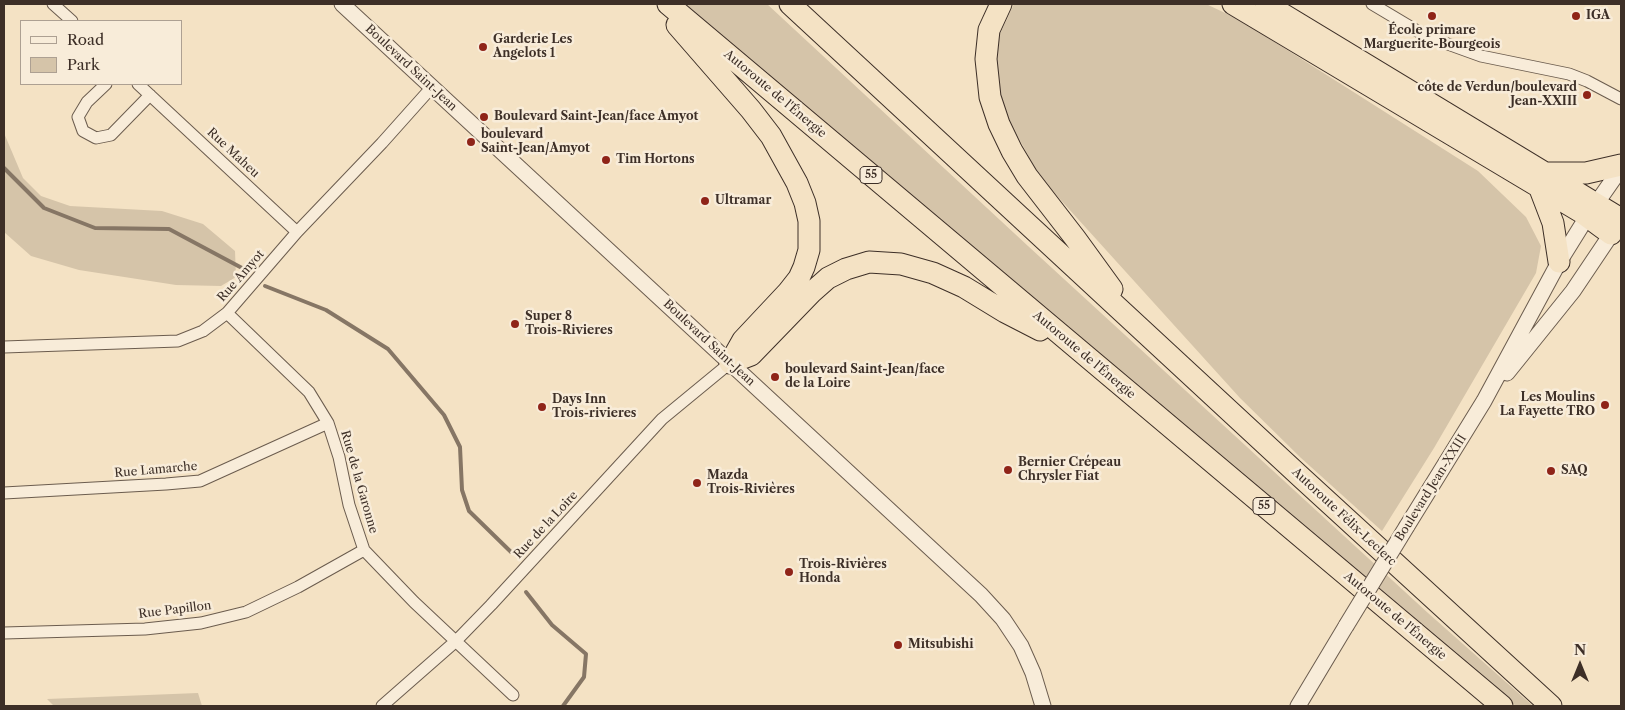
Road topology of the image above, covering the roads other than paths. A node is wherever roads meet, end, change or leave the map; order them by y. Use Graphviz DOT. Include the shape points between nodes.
graph roads {
  1 [pos="53,4"];
  2 [pos="342,4"];
  3 [pos="659,4"];
  4 [pos="668,4"];
  5 [pos="790,4"];
  6 [pos="1001,4"];
  7 [pos="1233,4"];
  8 [pos="1266,4"];
  9 [pos="1372,4"];
  10 [pos="71,20"];
  11 [pos="105,85"];
  12 [pos="139,85"];
  13 [pos="432,87"];
  14 [pos="150,95"];
  15 [pos="1621,99"];
  16 [pos="1621,167"];
  17 [pos="1544,181"];
  18 [pos="1592,210"];
  19 [pos="1618,228"];
  20 [pos="297,232"];
  21 [pos="1559,262"];
  22 [pos="227,313"];
  23 [pos="1138,326"];
  24 [pos="1074,346"];
  25 [pos="4,347"];
  26 [pos="730,363"];
  27 [pos="1484,401"];
  28 [pos="328,423"];
  29 [pos="4,493"];
  30 [pos="364,550"];
  31 [pos="4,633"];
  32 [pos="456,641"];
  33 [pos="1453,665"];
  34 [pos="513,695"];
  35 [pos="1298,705"];
  36 [pos="382,706"];
  37 [pos="1043,706"];
  38 [pos="1486,706"];
  39 [pos="1502,706"];
  40 [pos="1551,706"];
  1 -- 10 [label="street"];
  2 -- 13 [label="street, Boulevard Saint-Jean"];
  3 -- 26 [label="highway" via="768,132 793,174 808,214 809,248 802,272 790,290 743,340"];
  4 -- 24 [label="highway, Autoroute de l'Énergie / 55"];
  5 -- 23 [label="highway"];
  6 -- 23 [label="highway" via="989,30 986,59 990,97 999,124 1027,176"];
  7 -- 17 [label="highway"];
  8 -- 17 [label="highway"];
  9 -- 15 [label="street" via="1419,32 1453,46 1496,60 1569,74"];
  11 -- 14 [label="street" via="87,102 78,117 83,131 96,138 111,135"];
  12 -- 14 [label="street, Rue Maheu"];
  13 -- 20 [label="street, Rue Amyot"];
  13 -- 26 [label="street, Boulevard Saint-Jean"];
  14 -- 20 [label="street, Rue Maheu"];
  16 -- 17 [label="highway"];
  16 -- 18 [label="street, Boulevard Jean-XXIII"];
  17 -- 18 [label="highway"];
  17 -- 21 [label="highway"];
  18 -- 19 [label="highway"];
  18 -- 21 [label="street, Boulevard Jean-XXIII"];
  19 -- 27 [label="street, Boulevard Jean-XXIII" via="1573,291"];
  20 -- 22 [label="street, Rue Amyot"];
  21 -- 27 [label="street, Boulevard Jean-XXIII"];
  22 -- 25 [label="street, Rue Amyot" via="203,331 178,341"];
  22 -- 28 [label="street, Rue de la Garonne" via="309,392"];
  23 -- 40 [label="highway, Autoroute Félix-Leclerc"];
  24 -- 26 [label="highway" via="940,276 909,265 876,262 852,266 828,278 751,355"];
  24 -- 33 [label="highway, Autoroute de l'Énergie / 55"];
  26 -- 32 [label="street, Rue de la Loire" via="662,419"];
  26 -- 37 [label="street, Boulevard Saint-Jean" via="989,604 1024,653 1036,679"];
  27 -- 35 [label="street, Boulevard Jean-XXIII, bridge"];
  28 -- 29 [label="street, Rue Lamarche" via="200,481"];
  28 -- 30 [label="street, Rue de la Garonne"];
  30 -- 31 [label="street, Rue Papillon" via="246,612 201,623"];
  30 -- 32 [label="street, Rue de la Garonne"];
  32 -- 34 [label="street, Rue de la Garonne"];
  32 -- 36 [label="street, Rue de la Loire"];
  33 -- 38 [label="highway"];
  33 -- 39 [label="highway, Autoroute de l'Énergie / 55"];
}
